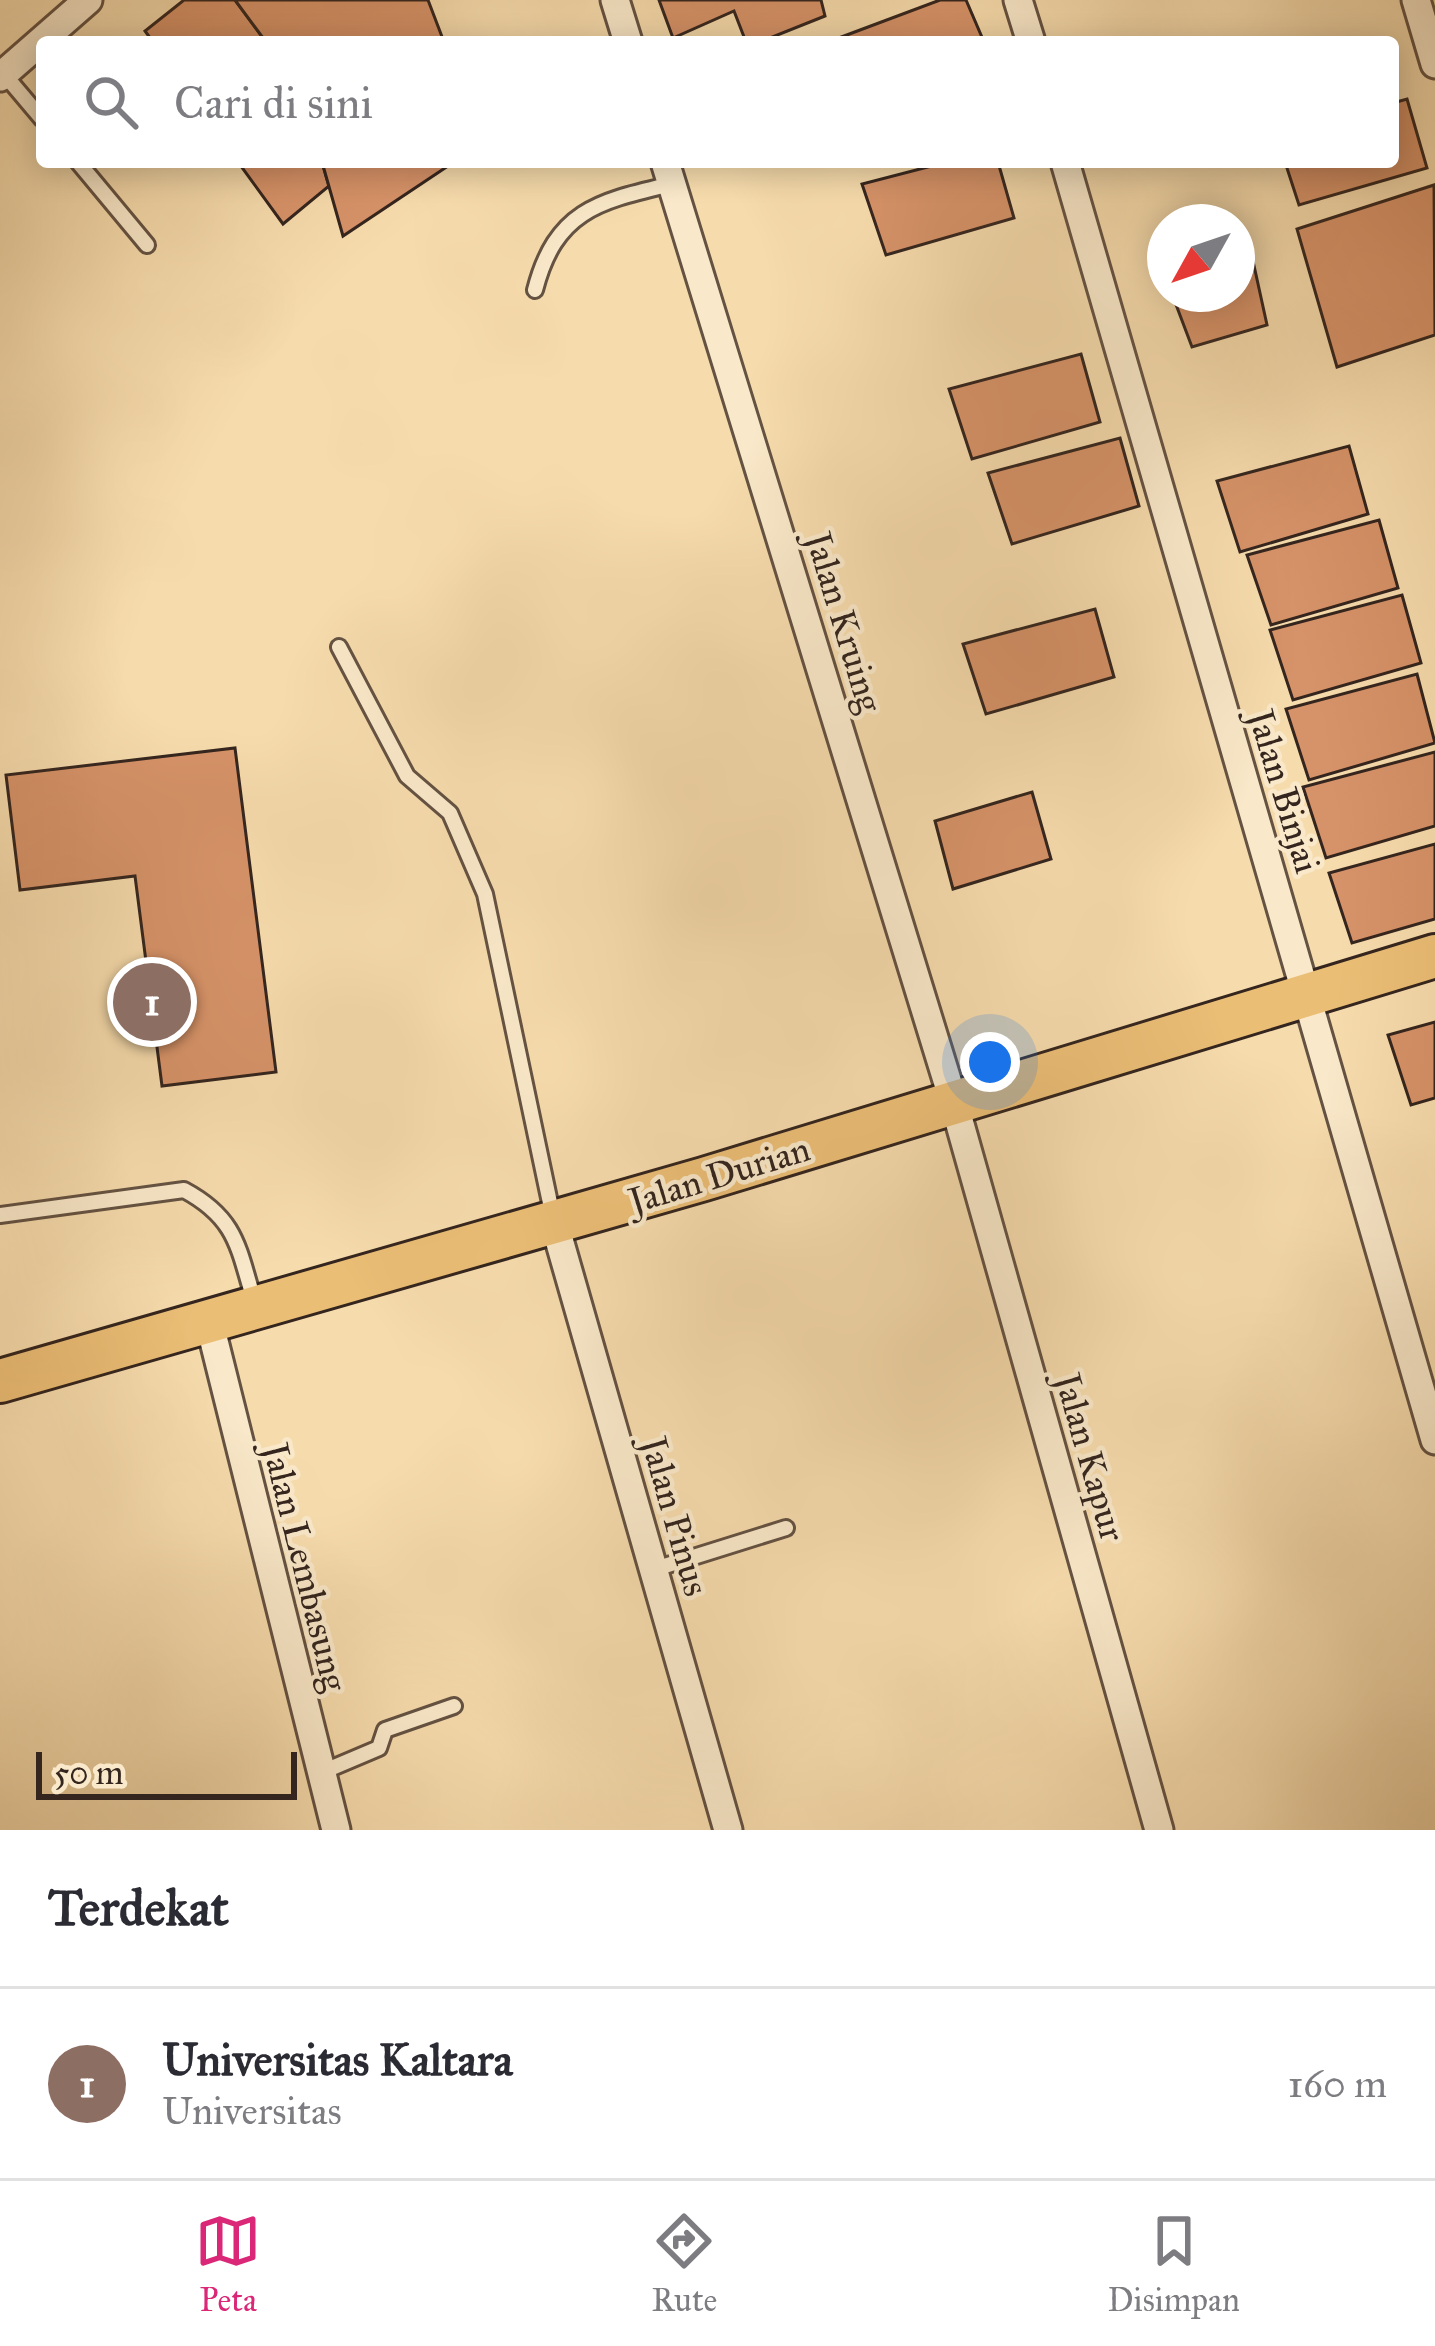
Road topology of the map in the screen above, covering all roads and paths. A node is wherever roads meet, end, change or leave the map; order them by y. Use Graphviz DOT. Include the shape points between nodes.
graph roads {
  1 [pos="88,0"];
  2 [pos="615,0"];
  3 [pos="1018,0"];
  4 [pos="1416,0"];
  5 [pos="47,36"];
  6 [pos="626,36"];
  7 [pos="1028,36"];
  8 [pos="36,45"];
  9 [pos="1435,64"];
  10 [pos="2,75"];
  11 [pos="36,112"];
  12 [pos="83,168"];
  13 [pos="1067,168"];
  14 [pos="668,173"];
  15 [pos="147,245"];
  16 [pos="535,290"];
  17 [pos="339,647"];
  18 [pos="1435,956"];
  19 [pos="1308,995"];
  20 [pos="954,1103"];
  21 [pos="0,1215"];
  22 [pos="554,1222"];
  23 [pos="256,1308"];
  24 [pos="209,1321"];
  25 [pos="0,1381"];
  26 [pos="1435,1440"];
  27 [pos="786,1528"];
  28 [pos="655,1569"];
  29 [pos="454,1706"];
  30 [pos="320,1773"];
  31 [pos="336,1830"];
  32 [pos="728,1830"];
  33 [pos="1159,1830"];
  1 -- 5 [label="street"];
  2 -- 6 [label="street"];
  3 -- 7 [label="street"];
  4 -- 9 [label="street"];
  8 -- 10 [label="street"];
  10 -- 11 [label="lane"];
  12 -- 15 [label="lane"];
  13 -- 19 [label="street, Jalan Binjai"];
  14 -- 16 [label="lane" via="568,222"];
  14 -- 20 [label="street, Jalan Kruing"];
  17 -- 22 [label="lane" via="407,776 450,813 485,894"];
  18 -- 19 [label="main road, Jalan Durian"];
  19 -- 20 [label="main road, Jalan Durian"];
  19 -- 26 [label="street, Jalan Binjai"];
  20 -- 22 [label="main road, Jalan Durian"];
  20 -- 33 [label="street, Jalan Kapur"];
  21 -- 23 [label="lane" via="184,1190 210,1204 232,1231"];
  22 -- 23 [label="main road, Jalan Durian"];
  22 -- 28 [label="street, Jalan Pinus"];
  23 -- 24 [label="main road, Jalan Durian"];
  24 -- 25 [label="main road, Jalan Durian"];
  24 -- 30 [label="street, Jalan Lembasung"];
  27 -- 28 [label="lane"];
  28 -- 32 [label="street, Jalan Pinus"];
  29 -- 30 [label="lane" via="386,1730 379,1748"];
  30 -- 31 [label="street, Jalan Lembasung"];
}
